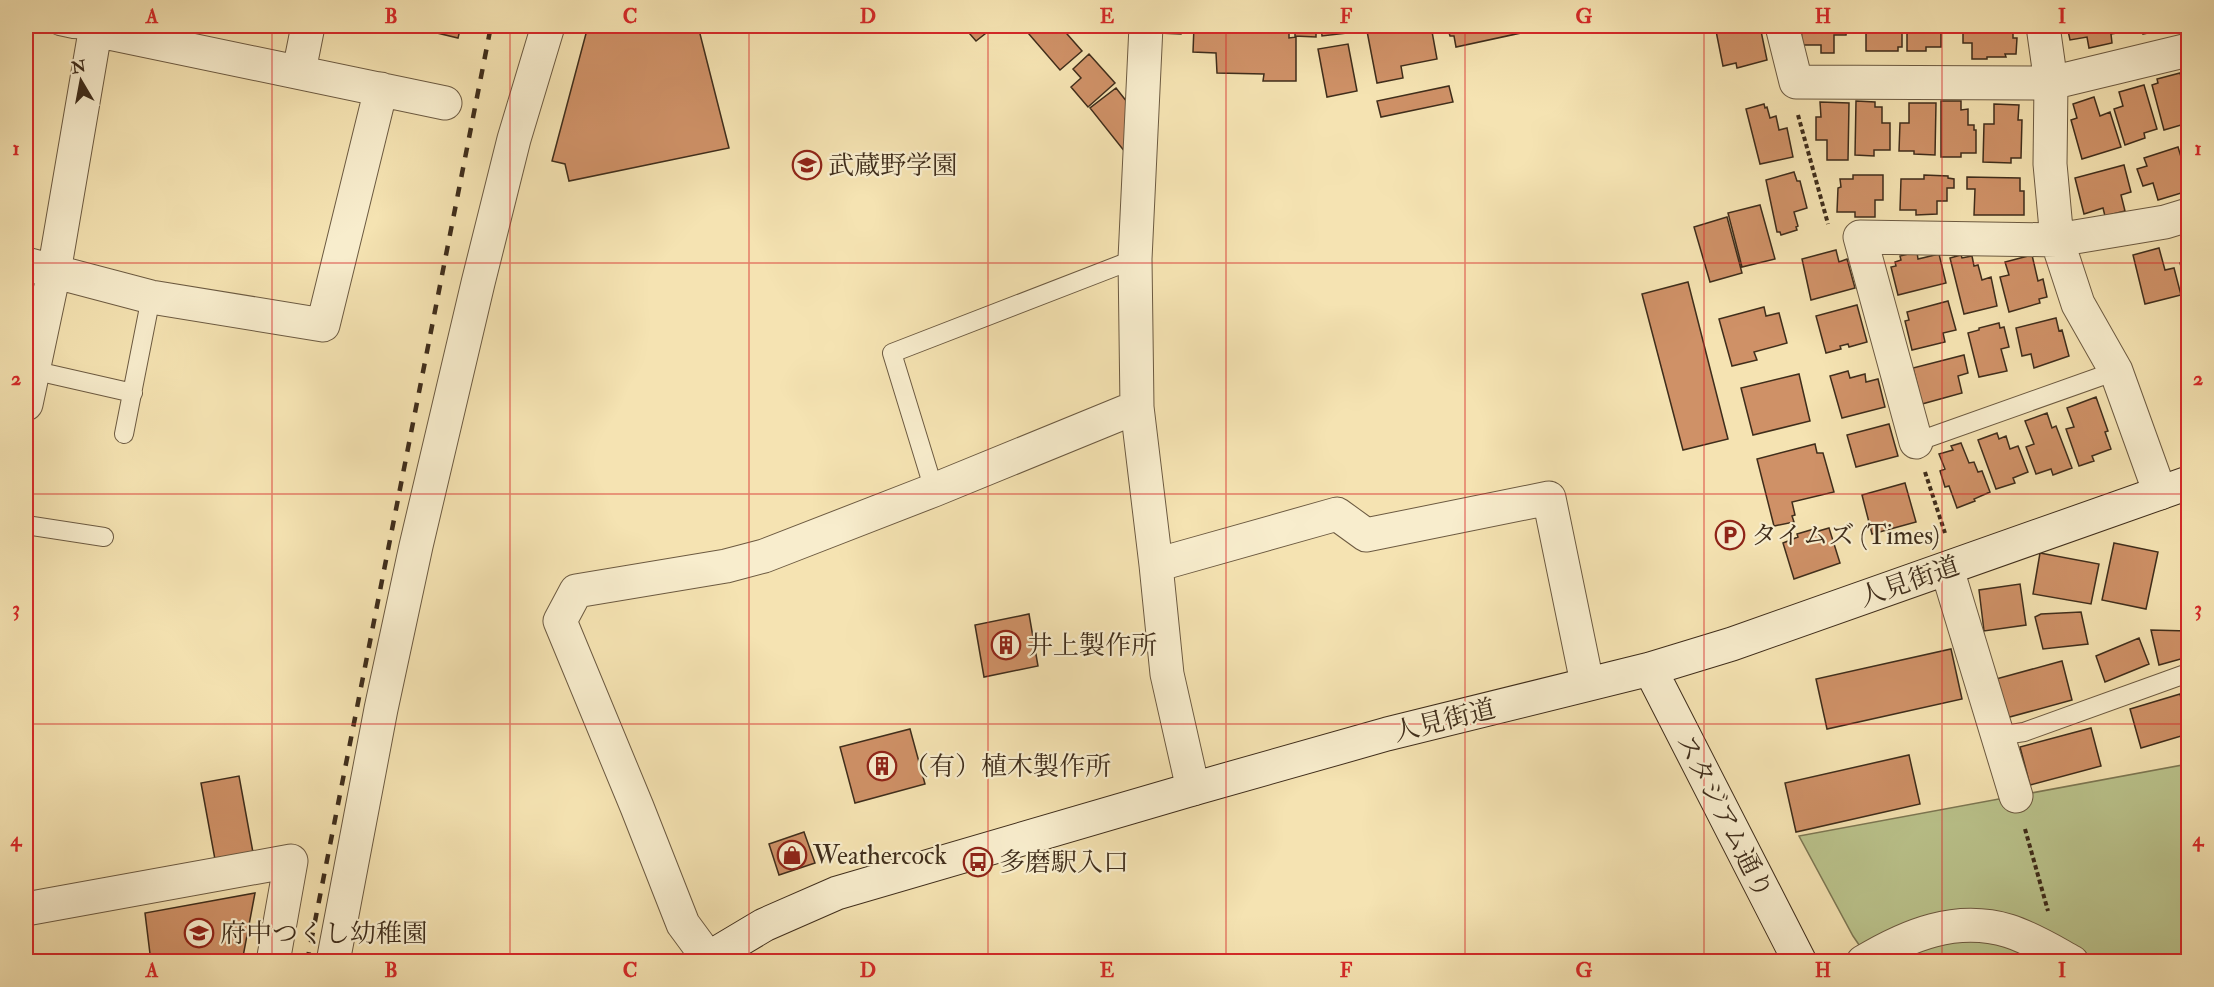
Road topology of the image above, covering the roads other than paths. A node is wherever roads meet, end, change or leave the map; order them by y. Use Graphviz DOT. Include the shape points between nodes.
graph roads {
  1 [pos="59,26"];
  2 [pos="308,26"];
  3 [pos="548,26"];
  4 [pos="1146,26"];
  5 [pos="1782,26"];
  6 [pos="2043,26"];
  7 [pos="95,28"];
  8 [pos="2188,50"];
  9 [pos="299,71"];
  10 [pos="2051,83"];
  11 [pos="381,89"];
  12 [pos="445,104"];
  13 [pos="2188,215"];
  14 [pos="2057,240"];
  15 [pos="1136,259"];
  16 [pos="40,268"];
  17 [pos="152,297"];
  18 [pos="32,370"];
  19 [pos="2116,371"];
  20 [pos="132,393"];
  21 [pos="26,404"];
  22 [pos="1137,407"];
  23 [pos="124,434"];
  24 [pos="1916,442"];
  25 [pos="2174,488"];
  26 [pos="934,490"];
  27 [pos="26,525"];
  28 [pos="104,537"];
  29 [pos="1156,565"];
  30 [pos="1951,567"];
  31 [pos="1650,669"];
  32 [pos="2188,673"];
  33 [pos="1587,683"];
  34 [pos="1998,736"];
  35 [pos="1192,789"];
  36 [pos="2016,796"];
  37 [pos="26,909"];
  38 [pos="707,960"];
  39 [pos="273,962"];
  40 [pos="333,962"];
  41 [pos="1800,962"];
  42 [pos="1863,962"];
  43 [pos="2072,962"];
  1 -- 7 [label="lane"];
  2 -- 9 [label="street"];
  3 -- 40 [label="street" via="512,150 416,546"];
  4 -- 15 [label="street"];
  5 -- 10 [label="street" via="1796,82"];
  6 -- 10 [label="street"];
  7 -- 9 [label="street"];
  7 -- 16 [label="street"];
  8 -- 10 [label="street"];
  9 -- 11 [label="street"];
  10 -- 14 [label="street" via="2050,164"];
  11 -- 12 [label="street"];
  11 -- 17 [label="street" via="323,325"];
  13 -- 14 [label="street"];
  14 -- 19 [label="street" via="2078,304"];
  14 -- 24 [label="street" via="1860,237"];
  15 -- 22 [label="street"];
  15 -- 26 [label="lane" via="892,353"];
  16 -- 17 [label="street"];
  16 -- 18 [label="street"];
  17 -- 20 [label="lane"];
  18 -- 20 [label="lane"];
  18 -- 21 [label="street"];
  19 -- 24 [label="lane"];
  19 -- 25 [label="street"];
  20 -- 23 [label="lane"];
  22 -- 26 [label="street"];
  22 -- 29 [label="street"];
  25 -- 30 [label="street, 人見街道"];
  26 -- 38 [label="street" via="764,556 576,591 560,621 683,924"];
  27 -- 28 [label="lane"];
  29 -- 33 [label="street" via="1337,514 1366,535 1549,498"];
  29 -- 35 [label="street" via="1167,674"];
  30 -- 31 [label="street, 人見街道"];
  30 -- 34 [label="street"];
  31 -- 33 [label="street, 人見街道"];
  31 -- 41 [label="street, スタジアム通り"];
  32 -- 34 [label="lane" via="2024,732"];
  33 -- 35 [label="street, 人見街道"];
  34 -- 36 [label="street"];
  35 -- 38 [label="street, 人見街道" via="837,893 765,925"];
  37 -- 39 [label="street" via="291,861"];
  42 -- 43 [label="street" via="1921,932 1966,924 2008,931"];
}
